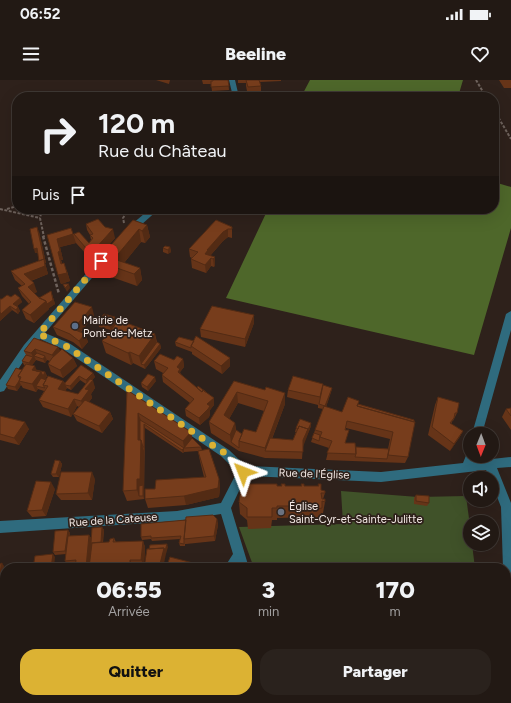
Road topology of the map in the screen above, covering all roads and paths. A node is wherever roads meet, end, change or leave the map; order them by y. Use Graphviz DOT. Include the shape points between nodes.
graph roads {
  1 [pos="232,80"];
  2 [pos="476,80"];
  3 [pos="235,92"];
  4 [pos="483,92"];
  5 [pos="499,119"];
  6 [pos="511,139"];
  7 [pos="12,208"];
  8 [pos="0,209"];
  9 [pos="6,210"];
  10 [pos="12,211"];
  11 [pos="23,214"];
  12 [pos="41,214"];
  13 [pos="149,214"];
  14 [pos="40,218"];
  15 [pos="121,238"];
  16 [pos="111,250"];
  17 [pos="65,302"];
  18 [pos="511,314"];
  19 [pos="39,334"];
  20 [pos="0,388"];
  21 [pos="479,427"];
  22 [pos="511,462"];
  23 [pos="469,463"];
  24 [pos="490,465"];
  25 [pos="468,467"];
  26 [pos="243,472"];
  27 [pos="225,508"];
  28 [pos="0,527"];
  29 [pos="240,562"];
  30 [pos="509,563"];
  1 -- 3 [label="street"];
  2 -- 4 [label="path"];
  5 -- 6 [label="path"];
  7 -- 9 [label="path"];
  8 -- 9 [label="path"];
  9 -- 10 [label="path"];
  11 -- 14 [label="path"];
  12 -- 14 [label="path"];
  13 -- 15 [label="street"];
  14 -- 17 [label="path" via="57,290"];
  16 -- 17 [label="street"];
  17 -- 19 [label="street"];
  18 -- 21 [label="street"];
  19 -- 20 [label="street"];
  19 -- 26 [label="street" via="66,346 225,453"];
  22 -- 24 [label="street, Rue de l'Église"];
  23 -- 25 [label="street"];
  24 -- 25 [label="street, Rue de l'Église"];
  24 -- 30 [label="street" via="507,508"];
  25 -- 26 [label="street, Rue de l'Église" via="380,477"];
  26 -- 27 [label="street"];
  27 -- 28 [label="street, Rue de la Cateuse" via="177,516"];
  27 -- 29 [label="street"];
}
